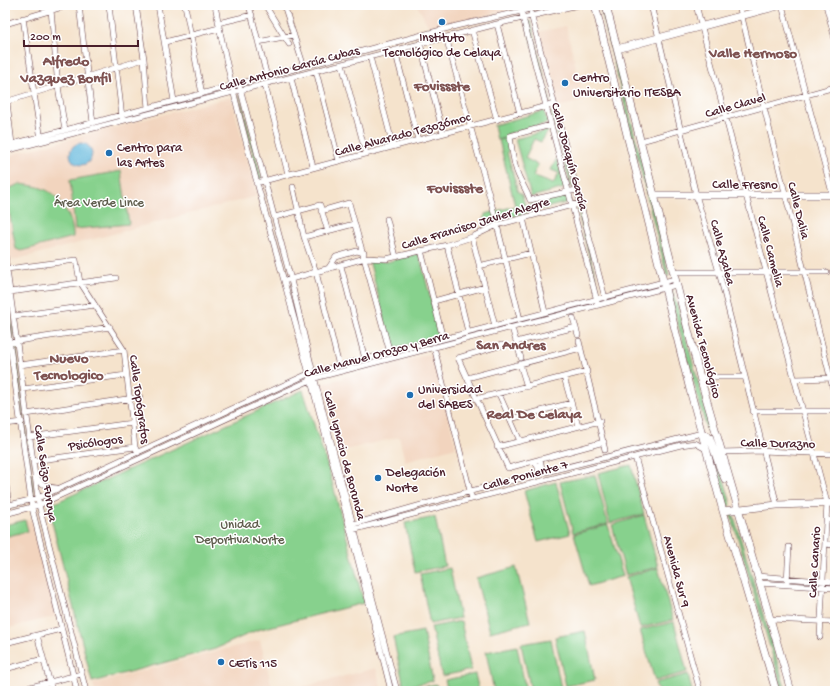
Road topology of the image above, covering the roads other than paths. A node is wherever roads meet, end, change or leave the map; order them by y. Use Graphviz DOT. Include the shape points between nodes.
graph roads {
  1 [pos="69,5"];
  2 [pos="79,5"];
  3 [pos="109,5"];
  4 [pos="136,5"];
  5 [pos="158,5"];
  6 [pos="185,5"];
  7 [pos="215,5"];
  8 [pos="249,5"];
  9 [pos="265,5"];
  10 [pos="284,5"];
  11 [pos="548,5"];
  12 [pos="578,5"];
  13 [pos="595,5"];
  14 [pos="606,5"];
  15 [pos="652,5"];
  16 [pos="696,5"];
  17 [pos="739,5"];
  18 [pos="782,5"];
  19 [pos="826,5"];
  20 [pos="552,8"];
  21 [pos="51,10"];
  22 [pos="530,10"];
  23 [pos="522,12"];
  24 [pos="252,15"];
  25 [pos="532,16"];
  26 [pos="742,16"];
  27 [pos="523,17"];
  28 [pos="23,18"];
  29 [pos="832,20"];
  30 [pos="5,24"];
  31 [pos="496,24"];
  32 [pos="218,26"];
  33 [pos="456,26"];
  34 [pos="701,26"];
  35 [pos="472,30"];
  36 [pos="458,34"];
  37 [pos="191,35"];
  38 [pos="294,35"];
  39 [pos="285,36"];
  40 [pos="446,37"];
  41 [pos="659,38"];
  42 [pos="835,39"];
  43 [pos="165,42"];
  44 [pos="258,42"];
  45 [pos="420,43"];
  46 [pos="290,44"];
  47 [pos="617,49"];
  48 [pos="395,50"];
  49 [pos="370,57"];
  50 [pos="144,59"];
  51 [pos="342,64"];
  52 [pos="304,67"];
  53 [pos="117,68"];
  54 [pos="316,71"];
  55 [pos="87,77"];
  56 [pos="267,77"];
  57 [pos="291,78"];
  58 [pos="239,84"];
  59 [pos="5,85"];
  60 [pos="265,85"];
  61 [pos="58,86"];
  62 [pos="232,86"];
  63 [pos="835,87"];
  64 [pos="240,91"];
  65 [pos="34,93"];
  66 [pos="233,93"];
  67 [pos="202,94"];
  68 [pos="807,95"];
  69 [pos="174,101"];
  70 [pos="6,102"];
  71 [pos="554,104"];
  72 [pos="546,106"];
  73 [pos="764,107"];
  74 [pos="148,108"];
  75 [pos="122,114"];
  76 [pos="520,114"];
  77 [pos="726,117"];
  78 [pos="496,120"];
  79 [pos="123,121"];
  80 [pos="93,123"];
  81 [pos="552,126"];
  82 [pos="470,127"];
  83 [pos="65,130"];
  84 [pos="681,130"];
  85 [pos="443,133"];
  86 [pos="41,139"];
  87 [pos="418,140"];
  88 [pos="640,141"];
  89 [pos="12,144"];
  90 [pos="5,146"];
  91 [pos="393,146"];
  92 [pos="5,151"];
  93 [pos="366,154"];
  94 [pos="339,161"];
  95 [pos="313,167"];
  96 [pos="288,174"];
  97 [pos="265,180"];
  98 [pos="256,183"];
  99 [pos="293,187"];
  100 [pos="576,190"];
  101 [pos="569,192"];
  102 [pos="746,194"];
  103 [pos="654,195"];
  104 [pos="696,195"];
  105 [pos="785,195"];
  106 [pos="834,196"];
  107 [pos="580,203"];
  108 [pos="835,204"];
  109 [pos="572,205"];
  110 [pos="298,210"];
  111 [pos="321,211"];
  112 [pos="494,213"];
  113 [pos="275,217"];
  114 [pos="522,218"];
  115 [pos="387,219"];
  116 [pos="354,224"];
  117 [pos="497,225"];
  118 [pos="328,232"];
  119 [pos="304,237"];
  120 [pos="472,237"];
  121 [pos="446,245"];
  122 [pos="421,250"];
  123 [pos="531,253"];
  124 [pos="5,255"];
  125 [pos="365,256"];
  126 [pos="396,257"];
  127 [pos="506,260"];
  128 [pos="341,266"];
  129 [pos="479,266"];
  130 [pos="7,269"];
  131 [pos="328,269"];
  132 [pos="316,272"];
  133 [pos="718,272"];
  134 [pos="766,272"];
  135 [pos="804,272"];
  136 [pos="826,272"];
  137 [pos="116,278"];
  138 [pos="675,279"];
  139 [pos="291,280"];
  140 [pos="80,282"];
  141 [pos="284,282"];
  142 [pos="663,285"];
  143 [pos="485,287"];
  144 [pos="10,292"];
  145 [pos="459,294"];
  146 [pos="604,297"];
  147 [pos="596,298"];
  148 [pos="434,301"];
  149 [pos="606,303"];
  150 [pos="95,305"];
  151 [pos="598,305"];
  152 [pos="5,309"];
  153 [pos="545,312"];
  154 [pos="14,316"];
  155 [pos="573,318"];
  156 [pos="520,319"];
  157 [pos="495,326"];
  158 [pos="576,327"];
  159 [pos="110,328"];
  160 [pos="512,328"];
  161 [pos="468,332"];
  162 [pos="578,335"];
  163 [pos="443,339"];
  164 [pos="579,341"];
  165 [pos="17,342"];
  166 [pos="433,342"];
  167 [pos="516,342"];
  168 [pos="7,343"];
  169 [pos="502,345"];
  170 [pos="435,348"];
  171 [pos="581,348"];
  172 [pos="124,350"];
  173 [pos="390,353"];
  174 [pos="521,358"];
  175 [pos="365,359"];
  176 [pos="520,364"];
  177 [pos="20,365"];
  178 [pos="339,366"];
  179 [pos="587,371"];
  180 [pos="311,373"];
  181 [pos="126,375"];
  182 [pos="744,376"];
  183 [pos="564,377"];
  184 [pos="700,377"];
  185 [pos="467,378"];
  186 [pos="833,378"];
  187 [pos="313,379"];
  188 [pos="795,379"];
  189 [pos="527,387"];
  190 [pos="23,389"];
  191 [pos="500,394"];
  192 [pos="140,397"];
  193 [pos="835,397"];
  194 [pos="129,399"];
  195 [pos="476,399"];
  196 [pos="571,403"];
  197 [pos="753,411"];
  198 [pos="803,411"];
  199 [pos="835,411"];
  200 [pos="26,414"];
  201 [pos="510,420"];
  202 [pos="27,421"];
  203 [pos="600,421"];
  204 [pos="20,422"];
  205 [pos="132,423"];
  206 [pos="5,424"];
  207 [pos="578,426"];
  208 [pos="702,433"];
  209 [pos="29,437"];
  210 [pos="520,441"];
  211 [pos="604,442"];
  212 [pos="497,447"];
  213 [pos="136,449"];
  214 [pos="706,449"];
  215 [pos="605,450"];
  216 [pos="762,451"];
  217 [pos="720,452"];
  218 [pos="815,454"];
  219 [pos="835,454"];
  220 [pos="635,457"];
  221 [pos="140,458"];
  222 [pos="540,460"];
  223 [pos="33,461"];
  224 [pos="534,461"];
  225 [pos="34,470"];
  226 [pos="540,474"];
  227 [pos="5,479"];
  228 [pos="60,488"];
  229 [pos="471,492"];
  230 [pos="732,492"];
  231 [pos="38,498"];
  232 [pos="472,499"];
  233 [pos="31,500"];
  234 [pos="827,503"];
  235 [pos="835,504"];
  236 [pos="777,505"];
  237 [pos="7,506"];
  238 [pos="39,506"];
  239 [pos="32,508"];
  240 [pos="737,508"];
  241 [pos="723,511"];
  242 [pos="5,514"];
  243 [pos="826,520"];
  244 [pos="835,520"];
  245 [pos="350,525"];
  246 [pos="352,531"];
  247 [pos="825,544"];
  248 [pos="835,545"];
  249 [pos="789,547"];
  250 [pos="787,578"];
  251 [pos="758,580"];
  252 [pos="824,581"];
  253 [pos="835,582"];
  254 [pos="787,585"];
  255 [pos="823,588"];
  256 [pos="835,588"];
  257 [pos="770,619"];
  258 [pos="821,622"];
  259 [pos="835,622"];
  260 [pos="61,629"];
  261 [pos="37,635"];
  262 [pos="820,637"];
  263 [pos="5,643"];
  264 [pos="43,659"];
  265 [pos="5,668"];
  266 [pos="82,674"];
  267 [pos="73,676"];
  268 [pos="49,682"];
  269 [pos="16,691"];
  270 [pos="52,691"];
  271 [pos="77,691"];
  272 [pos="86,691"];
  273 [pos="391,691"];
  274 [pos="397,691"];
  275 [pos="700,691"];
  276 [pos="777,691"];
  277 [pos="791,691"];
  1 -- 21 [label="street"];
  2 -- 55 [label="street"];
  3 -- 53 [label="street"];
  4 -- 50 [label="street"];
  5 -- 43 [label="street"];
  6 -- 37 [label="street"];
  7 -- 32 [label="street, Calle Ignacio de Borunda"];
  8 -- 24 [label="street"];
  9 -- 39 [label="street"];
  10 -- 38 [label="street, Calle Antonio García Cubas"];
  11 -- 22 [label="street, Calle Antonio García Cubas"];
  12 -- 20 [label="street, Calle Antonio García Cubas"];
  13 -- 142 [label="main road, Avenida Tecnológico"];
  14 -- 47 [label="main road, Avenida Tecnológico"];
  15 -- 41 [label="street, Calle Azalea"];
  16 -- 34 [label="street, Calle Camelia"];
  17 -- 26 [label="street, Calle Dalia"];
  18 -- 26 [label="main road"];
  18 -- 68 [label="street"];
  19 -- 29 [label="street"];
  20 -- 25 [label="street, Calle Antonio García Cubas"];
  21 -- 28 [label="street"];
  21 -- 61 [label="street"];
  22 -- 23 [label="street, Calle Antonio García Cubas"];
  22 -- 25 [label="street, Calle Joaquín García"];
  23 -- 27 [label="street, Calle Joaquín García"];
  23 -- 33 [label="street, Calle Antonio García Cubas"];
  24 -- 32 [label="street"];
  24 -- 44 [label="street"];
  25 -- 27 [label="street, Calle Antonio García Cubas"];
  25 -- 71 [label="street, Calle Joaquín García"];
  26 -- 34 [label="main road"];
  26 -- 73 [label="street, Calle Dalia"];
  27 -- 31 [label="street, Calle Antonio García Cubas"];
  27 -- 72 [label="street, Calle Joaquín García"];
  28 -- 30 [label="street"];
  28 -- 65 [label="street"];
  29 -- 42 [label="street"];
  31 -- 35 [label="street, Calle Antonio García Cubas"];
  31 -- 76 [label="street"];
  32 -- 37 [label="street"];
  32 -- 62 [label="street, Calle Ignacio de Borunda"];
  33 -- 36 [label="street"];
  33 -- 52 [label="street, Calle Antonio García Cubas"];
  34 -- 41 [label="main road"];
  34 -- 77 [label="street, Calle Camelia"];
  35 -- 36 [label="street, Calle Antonio García Cubas"];
  35 -- 78 [label="street"];
  36 -- 40 [label="street, Calle Antonio García Cubas"];
  37 -- 43 [label="street"];
  37 -- 67 [label="street"];
  38 -- 39 [label="street"];
  38 -- 52 [label="street, Calle Antonio García Cubas"];
  39 -- 44 [label="street"];
  39 -- 46 [label="street"];
  40 -- 45 [label="street, Calle Antonio García Cubas"];
  40 -- 82 [label="street"];
  41 -- 47 [label="main road"];
  41 -- 84 [label="street, Calle Azalea"];
  43 -- 69 [label="street"];
  44 -- 56 [label="street"];
  45 -- 48 [label="street, Calle Antonio García Cubas"];
  45 -- 85 [label="street"];
  47 -- 88 [label="main road, Avenida Tecnológico"];
  48 -- 49 [label="street, Calle Antonio García Cubas"];
  48 -- 87 [label="street"];
  49 -- 51 [label="street, Calle Antonio García Cubas"];
  49 -- 91 [label="street"];
  50 -- 53 [label="street"];
  50 -- 74 [label="street"];
  51 -- 54 [label="street, Calle Antonio García Cubas"];
  51 -- 93 [label="street"];
  52 -- 56 [label="street, Calle Antonio García Cubas"];
  53 -- 55 [label="street"];
  53 -- 75 [label="street"];
  54 -- 57 [label="street, Calle Antonio García Cubas"];
  54 -- 94 [label="street"];
  55 -- 61 [label="street"];
  55 -- 80 [label="street"];
  56 -- 58 [label="street, Calle Antonio García Cubas"];
  57 -- 60 [label="street, Calle Antonio García Cubas"];
  57 -- 95 [label="street"];
  58 -- 62 [label="street, Calle Antonio García Cubas"];
  58 -- 64 [label="street, Calle Ignacio de Borunda"];
  59 -- 70 [label="street"];
  60 -- 64 [label="street, Calle Antonio García Cubas"];
  60 -- 96 [label="street"];
  61 -- 65 [label="street"];
  61 -- 83 [label="street"];
  62 -- 66 [label="street, Calle Ignacio de Borunda"];
  62 -- 67 [label="street, Calle Antonio García Cubas"];
  63 -- 68 [label="street, Calle Clavel"];
  64 -- 66 [label="street, Calle Antonio García Cubas"];
  64 -- 97 [label="street, Calle Ignacio de Borunda"];
  65 -- 70 [label="street"];
  65 -- 86 [label="street"];
  66 -- 79 [label="street, Calle Antonio García Cubas"];
  66 -- 98 [label="street, Calle Ignacio de Borunda"];
  67 -- 69 [label="street, Calle Antonio García Cubas"];
  68 -- 73 [label="street, Calle Clavel"];
  68 -- 106 [label="street"];
  69 -- 74 [label="street, Calle Antonio García Cubas"];
  70 -- 89 [label="street"];
  71 -- 72 [label="street, Calle Alvarado Tezozómoc"];
  71 -- 100 [label="street, Calle Joaquín García"];
  72 -- 76 [label="street, Calle Alvarado Tezozómoc"];
  72 -- 81 [label="street, Calle Joaquín García"];
  73 -- 77 [label="street, Calle Clavel"];
  73 -- 105 [label="street, Calle Dalia"];
  74 -- 75 [label="street, Calle Antonio García Cubas"];
  75 -- 79 [label="street"];
  75 -- 80 [label="street, Calle Antonio García Cubas"];
  76 -- 78 [label="street, Calle Alvarado Tezozómoc"];
  77 -- 84 [label="street, Calle Clavel"];
  77 -- 102 [label="street, Calle Camelia"];
  78 -- 82 [label="street, Calle Alvarado Tezozómoc"];
  79 -- 86 [label="street, Calle Antonio García Cubas"];
  80 -- 83 [label="street, Calle Antonio García Cubas"];
  81 -- 101 [label="street, Calle Joaquín García"];
  81 -- 101 [label="street" via="510,136 518,176 530,200"];
  82 -- 85 [label="street, Calle Alvarado Tezozómoc"];
  82 -- 112 [label="street"];
  83 -- 86 [label="street, Calle Antonio García Cubas"];
  84 -- 88 [label="street, Calle Clavel"];
  84 -- 104 [label="street, Calle Azalea"];
  85 -- 87 [label="street, Calle Alvarado Tezozómoc"];
  86 -- 89 [label="street, Calle Antonio García Cubas"];
  86 -- 92 [label="street, Calle Antonio García Cubas"];
  87 -- 91 [label="street, Calle Alvarado Tezozómoc"];
  88 -- 103 [label="main road, Avenida Tecnológico"];
  89 -- 90 [label="street, Calle Antonio García Cubas"];
  91 -- 93 [label="street, Calle Alvarado Tezozómoc"];
  93 -- 94 [label="street, Calle Alvarado Tezozómoc"];
  94 -- 95 [label="street, Calle Alvarado Tezozómoc"];
  95 -- 96 [label="street, Calle Alvarado Tezozómoc"];
  96 -- 97 [label="street, Calle Alvarado Tezozómoc"];
  97 -- 98 [label="street, Calle Alvarado Tezozómoc"];
  97 -- 113 [label="street, Calle Ignacio de Borunda"];
  98 -- 141 [label="street, Calle Ignacio de Borunda"];
  99 -- 110 [label="street"];
  100 -- 101 [label="street"];
  100 -- 107 [label="street, Calle Joaquín García"];
  101 -- 109 [label="street, Calle Joaquín García"];
  102 -- 104 [label="main road, Calle Fresno"];
  102 -- 105 [label="main road, Calle Fresno"];
  102 -- 134 [label="street, Calle Camelia"];
  103 -- 104 [label="main road, Calle Fresno"];
  103 -- 138 [label="main road, Avenida Tecnológico"];
  104 -- 133 [label="street, Calle Azalea"];
  105 -- 106 [label="main road, Calle Fresno"];
  105 -- 135 [label="street, Calle Dalia"];
  106 -- 108 [label="street"];
  107 -- 109 [label="street, Calle Francisco Javier Alegre"];
  107 -- 146 [label="street, Calle Joaquín García"];
  109 -- 114 [label="street, Calle Francisco Javier Alegre"];
  109 -- 147 [label="street, Calle Joaquín García"];
  110 -- 111 [label="street" via="320,204"];
  110 -- 113 [label="street"];
  110 -- 119 [label="street"];
  111 -- 116 [label="street" via="349,203"];
  111 -- 118 [label="street"];
  113 -- 139 [label="street, Calle Ignacio de Borunda"];
  114 -- 117 [label="street, Calle Francisco Javier Alegre"];
  114 -- 123 [label="street"];
  115 -- 126 [label="street"];
  116 -- 118 [label="street"];
  116 -- 125 [label="street"];
  117 -- 120 [label="street, Calle Francisco Javier Alegre"];
  117 -- 127 [label="street"];
  118 -- 119 [label="street"];
  119 -- 132 [label="street"];
  120 -- 121 [label="street, Calle Francisco Javier Alegre"];
  120 -- 129 [label="street"];
  121 -- 122 [label="street, Calle Francisco Javier Alegre"];
  121 -- 145 [label="street"];
  122 -- 126 [label="street, Calle Francisco Javier Alegre"];
  122 -- 148 [label="street"];
  123 -- 127 [label="street"];
  123 -- 153 [label="street"];
  124 -- 130 [label="street, Calle Seizo Furuya"];
  125 -- 126 [label="street, Calle Francisco Javier Alegre" via="386,259"];
  125 -- 128 [label="street, Calle Francisco Javier Alegre"];
  125 -- 131 [label="street" via="357,251 336,257"];
  125 -- 173 [label="street"];
  127 -- 129 [label="street"];
  127 -- 156 [label="street"];
  128 -- 131 [label="street, Calle Francisco Javier Alegre"];
  128 -- 175 [label="street"];
  129 -- 143 [label="street"];
  130 -- 140 [label="street, Calle Topógrafos" via="76,260"];
  130 -- 144 [label="street, Calle Seizo Furuya"];
  131 -- 132 [label="street, Calle Francisco Javier Alegre"];
  132 -- 139 [label="street, Calle Francisco Javier Alegre"];
  132 -- 178 [label="street"];
  133 -- 134 [label="street, Calle Manuel Orozco y Berra"];
  133 -- 138 [label="street, Calle Manuel Orozco y Berra"];
  133 -- 182 [label="street, Calle Azalea"];
  134 -- 135 [label="street, Calle Manuel Orozco y Berra"];
  134 -- 188 [label="street, Calle Camelia"];
  135 -- 136 [label="street, Calle Manuel Orozco y Berra"];
  135 -- 186 [label="street, Calle Dalia"];
  137 -- 140 [label="street"];
  138 -- 142 [label="street, Calle Manuel Orozco y Berra"];
  138 -- 184 [label="main road, Avenida Tecnológico"];
  139 -- 141 [label="street, Calle Francisco Javier Alegre"];
  139 -- 180 [label="street, Calle Ignacio de Borunda"];
  140 -- 144 [label="street"];
  140 -- 150 [label="street, Calle Topógrafos"];
  141 -- 180 [label="street, Calle Ignacio de Borunda"];
  142 -- 146 [label="street, Calle Manuel Orozco y Berra"];
  142 -- 149 [label="street, Calle Manuel Orozco y Berra"];
  142 -- 208 [label="main road, Avenida Tecnológico"];
  143 -- 145 [label="street"];
  143 -- 157 [label="street"];
  144 -- 154 [label="street, Calle Seizo Furuya"];
  145 -- 148 [label="street"];
  145 -- 161 [label="street"];
  146 -- 147 [label="street, Calle Manuel Orozco y Berra"];
  146 -- 149 [label="street, Calle Joaquín García"];
  147 -- 151 [label="street, Calle Joaquín García"];
  147 -- 153 [label="street, Calle Manuel Orozco y Berra"];
  148 -- 163 [label="street"];
  149 -- 151 [label="street, Calle Manuel Orozco y Berra"];
  150 -- 154 [label="street"];
  150 -- 159 [label="street, Calle Topógrafos"];
  151 -- 160 [label="street, Calle Manuel Orozco y Berra"];
  152 -- 168 [label="street, Calle Seizo Furuya"];
  153 -- 156 [label="street, Calle Manuel Orozco y Berra"];
  154 -- 165 [label="street, Calle Seizo Furuya"];
  155 -- 158 [label="street"];
  156 -- 157 [label="street, Calle Manuel Orozco y Berra"];
  157 -- 161 [label="street, Calle Manuel Orozco y Berra"];
  158 -- 162 [label="street"];
  158 -- 167 [label="street"];
  159 -- 165 [label="street"];
  159 -- 172 [label="street, Calle Topógrafos"];
  160 -- 167 [label="street"];
  160 -- 170 [label="street, Calle Manuel Orozco y Berra"];
  161 -- 163 [label="street, Calle Manuel Orozco y Berra"];
  163 -- 166 [label="street, Calle Manuel Orozco y Berra"];
  164 -- 171 [label="street"];
  165 -- 168 [label="street"];
  165 -- 177 [label="street, Calle Seizo Furuya"];
  166 -- 170 [label="street"];
  166 -- 173 [label="street, Calle Manuel Orozco y Berra"];
  167 -- 174 [label="street"];
  168 -- 204 [label="street, Calle Seizo Furuya"];
  169 -- 185 [label="street" via="458,358"];
  170 -- 187 [label="street, Calle Manuel Orozco y Berra"];
  170 -- 229 [label="street"];
  171 -- 176 [label="street"];
  171 -- 179 [label="street"];
  172 -- 177 [label="street"];
  172 -- 181 [label="street, Calle Topógrafos"];
  173 -- 175 [label="street, Calle Manuel Orozco y Berra"];
  175 -- 178 [label="street, Calle Manuel Orozco y Berra"];
  176 -- 185 [label="street"];
  176 -- 189 [label="street"];
  177 -- 190 [label="street, Calle Seizo Furuya"];
  178 -- 180 [label="street, Calle Manuel Orozco y Berra"];
  179 -- 183 [label="street"];
  179 -- 203 [label="street"];
  180 -- 187 [label="street, Calle Ignacio de Borunda"];
  180 -- 213 [label="street, Calle Manuel Orozco y Berra"];
  181 -- 190 [label="street"];
  181 -- 194 [label="street, Calle Topógrafos"];
  182 -- 184 [label="street"];
  182 -- 197 [label="street, Calle Azalea"];
  183 -- 189 [label="street"];
  183 -- 196 [label="street"];
  184 -- 217 [label="main road, Avenida Tecnológico"];
  185 -- 195 [label="street"];
  186 -- 188 [label="street"];
  186 -- 193 [label="street, Calle Dalia"];
  187 -- 221 [label="street, Calle Manuel Orozco y Berra"];
  187 -- 245 [label="street, Calle Ignacio de Borunda"];
  188 -- 198 [label="street, Calle Camelia"];
  189 -- 191 [label="street"];
  190 -- 200 [label="street, Calle Seizo Furuya"];
  191 -- 195 [label="street"];
  191 -- 201 [label="street"];
  192 -- 194 [label="street"];
  194 -- 200 [label="street"];
  194 -- 205 [label="street, Calle Topógrafos"];
  195 -- 212 [label="street"];
  196 -- 201 [label="street"];
  196 -- 207 [label="street"];
  197 -- 198 [label="street"];
  197 -- 216 [label="street, Calle Azalea"];
  198 -- 199 [label="street"];
  198 -- 218 [label="street, Calle Camelia"];
  200 -- 202 [label="street, Calle Seizo Furuya"];
  201 -- 210 [label="street"];
  202 -- 204 [label="street"];
  202 -- 209 [label="street, Calle Seizo Furuya"];
  203 -- 207 [label="street"];
  203 -- 211 [label="street"];
  204 -- 206 [label="street"];
  204 -- 233 [label="street, Calle Seizo Furuya"];
  205 -- 209 [label="street"];
  205 -- 213 [label="street, Calle Topógrafos"];
  207 -- 210 [label="street"];
  208 -- 214 [label="main road, Avenida Tecnológico"];
  208 -- 226 [label="street, Calle Poniente 7"];
  208 -- 230 [label="main road" via="710,438 720,468"];
  209 -- 223 [label="street, Calle Seizo Furuya"];
  210 -- 212 [label="street"];
  211 -- 215 [label="street"];
  211 -- 222 [label="street"];
  212 -- 224 [label="street" via="508,468"];
  213 -- 221 [label="street, Calle Topógrafos"];
  213 -- 223 [label="street, Psicólogos"];
  213 -- 228 [label="street, Calle Manuel Orozco y Berra"];
  214 -- 220 [label="street, Calle Poniente 7" via="695,443"];
  214 -- 241 [label="main road, Avenida Tecnológico"];
  216 -- 217 [label="street, Calle Durazno"];
  216 -- 218 [label="street, Calle Durazno"];
  216 -- 236 [label="street, Calle Azalea"];
  217 -- 230 [label="main road, Avenida Tecnológico"];
  218 -- 219 [label="street, Calle Durazno"];
  218 -- 234 [label="street, Calle Camelia"];
  220 -- 232 [label="street, Calle Poniente 7"];
  220 -- 275 [label="street, Avenida Sur 9"];
  221 -- 238 [label="street, Calle Manuel Orozco y Berra"];
  222 -- 224 [label="street"];
  222 -- 226 [label="street"];
  223 -- 225 [label="street, Calle Seizo Furuya"];
  224 -- 226 [label="street"];
  225 -- 228 [label="street" via="43,484 50,488"];
  225 -- 231 [label="street, Calle Seizo Furuya"];
  226 -- 229 [label="street, Calle Poniente 7"];
  227 -- 237 [label="street"];
  228 -- 231 [label="street, Calle Manuel Orozco y Berra"];
  229 -- 232 [label="street"];
  229 -- 245 [label="street, Calle Poniente 7"];
  230 -- 240 [label="main road, Avenida Tecnológico"];
  231 -- 233 [label="street, Calle Manuel Orozco y Berra"];
  231 -- 238 [label="street, Calle Seizo Furuya"];
  232 -- 246 [label="street, Calle Poniente 7"];
  233 -- 237 [label="street, Calle Manuel Orozco y Berra"];
  233 -- 239 [label="street, Calle Seizo Furuya"];
  234 -- 235 [label="main road"];
  234 -- 236 [label="main road"];
  234 -- 243 [label="street, Calle Canario"];
  236 -- 240 [label="main road"];
  238 -- 239 [label="street, Calle Manuel Orozco y Berra"];
  238 -- 266 [label="street, Calle Seizo Furuya"];
  239 -- 242 [label="street, Calle Manuel Orozco y Berra"];
  239 -- 260 [label="street, Calle Seizo Furuya"];
  240 -- 241 [label="main road"];
  240 -- 251 [label="main road, Avenida Tecnológico"];
  241 -- 276 [label="main road, Avenida Tecnológico"];
  243 -- 244 [label="street"];
  243 -- 247 [label="street, Calle Canario"];
  245 -- 246 [label="street, Calle Ignacio de Borunda"];
  246 -- 273 [label="street, Calle Ignacio de Borunda"];
  246 -- 274 [label="street, Calle Ignacio de Borunda"];
  247 -- 248 [label="street"];
  247 -- 252 [label="street, Calle Canario"];
  249 -- 250 [label="street"];
  250 -- 251 [label="street"];
  250 -- 252 [label="street"];
  250 -- 254 [label="street"];
  251 -- 254 [label="street"];
  251 -- 257 [label="main road, Avenida Tecnológico"];
  252 -- 253 [label="street"];
  252 -- 255 [label="street, Calle Canario"];
  254 -- 255 [label="street"];
  255 -- 256 [label="street"];
  255 -- 258 [label="street, Calle Canario"];
  257 -- 258 [label="street"];
  257 -- 277 [label="main road, Avenida Tecnológico"];
  258 -- 259 [label="street"];
  258 -- 262 [label="street, Calle Canario"];
  260 -- 261 [label="street"];
  260 -- 267 [label="street, Calle Seizo Furuya"];
  261 -- 263 [label="street"];
  261 -- 264 [label="street"];
  264 -- 265 [label="street"];
  264 -- 268 [label="street"];
  266 -- 267 [label="street"];
  266 -- 272 [label="street, Calle Seizo Furuya"];
  267 -- 268 [label="street"];
  267 -- 271 [label="street, Calle Seizo Furuya"];
  268 -- 269 [label="street"];
  268 -- 270 [label="street"];
}
